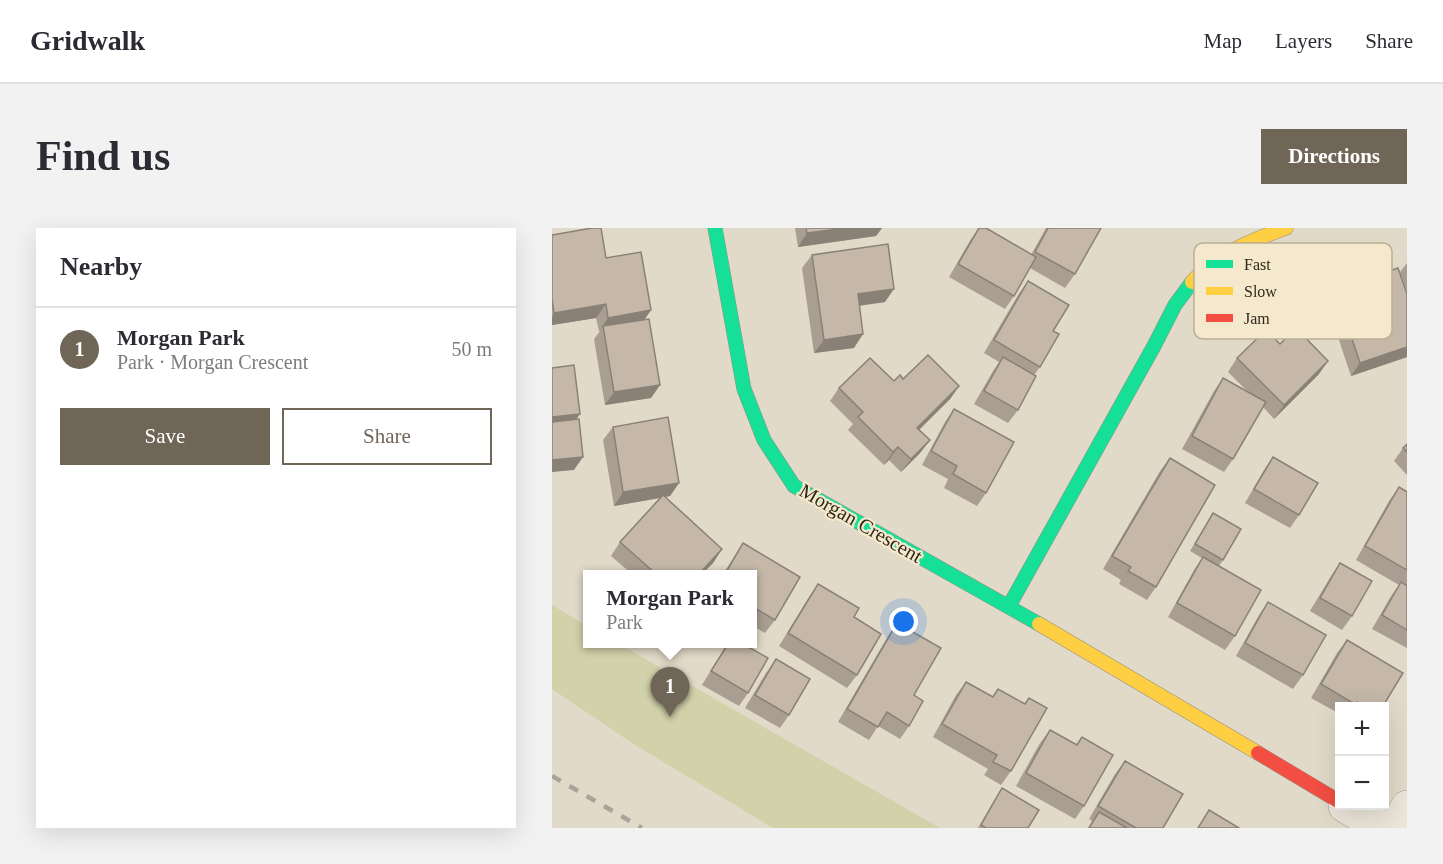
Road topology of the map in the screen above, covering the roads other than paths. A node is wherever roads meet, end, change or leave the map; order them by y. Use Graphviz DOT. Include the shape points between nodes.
graph roads {
  1 [pos="715,228"];
  2 [pos="1287,228"];
  3 [pos="1247,243"];
  4 [pos="1194,281"];
  5 [pos="1009,606"];
  6 [pos="1335,799"];
  7 [pos="1407,807"];
  8 [pos="1353,810"];
  9 [pos="1383,828"];
  10 [pos="1396,828"];
  1 -- 5 [label="street, Morgan Crescent" via="744,389 761,439 776,464 794,486"];
  2 -- 3 [label="street"];
  4 -- 5 [label="street" via="1176,303"];
  5 -- 6 [label="street, Morgan Crescent"];
  7 -- 10 [label="street"];
  8 -- 9 [label="street"];
}
